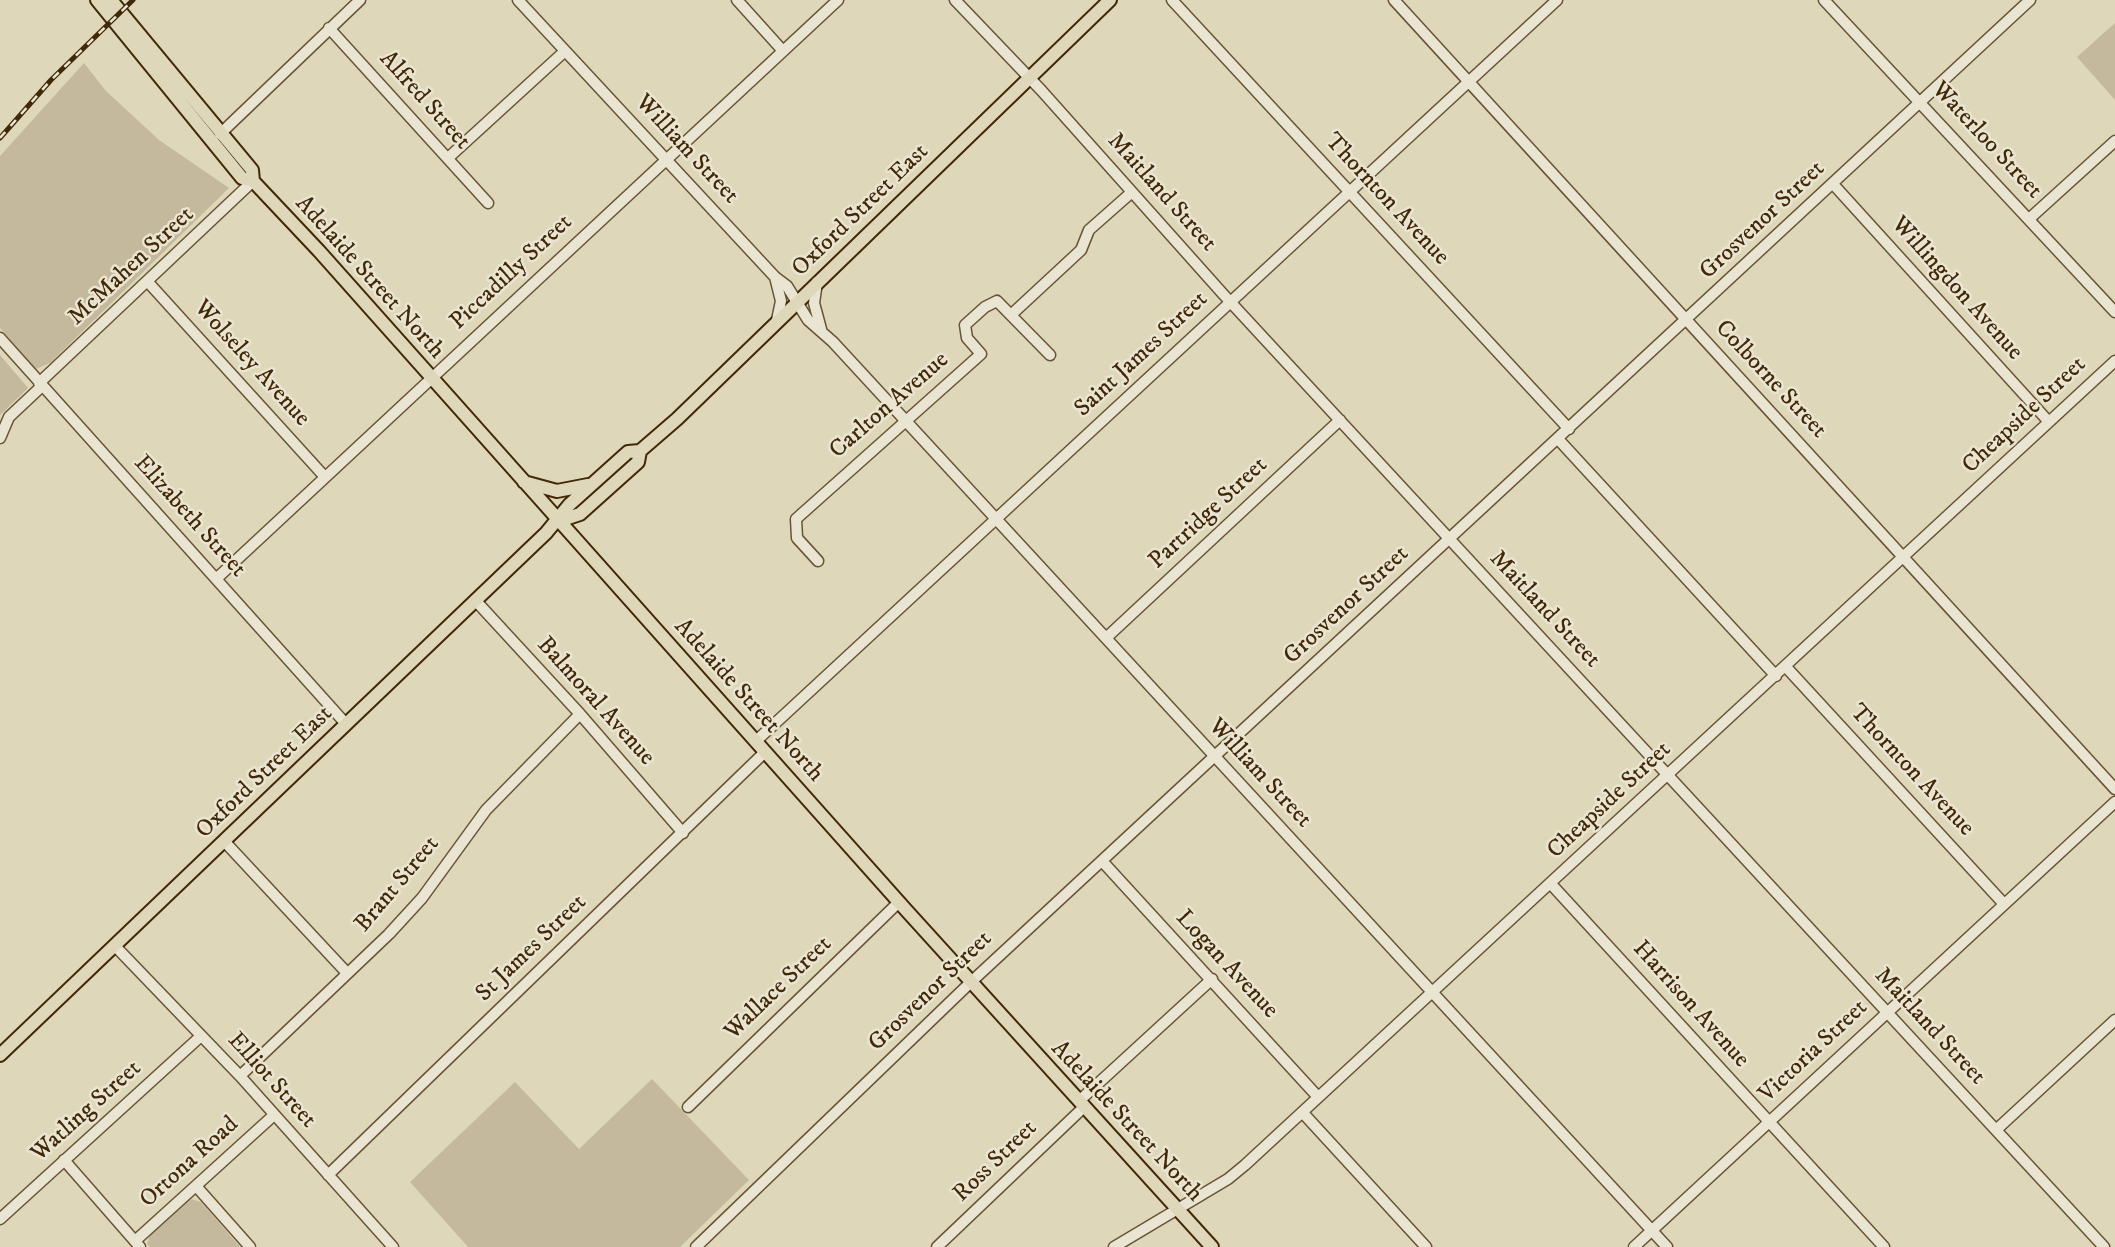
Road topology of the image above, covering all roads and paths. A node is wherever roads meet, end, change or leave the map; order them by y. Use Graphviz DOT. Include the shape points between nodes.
graph roads {
  1 [pos="97,0"];
  2 [pos="111,0"];
  3 [pos="360,0"];
  4 [pos="517,0"];
  5 [pos="737,0"];
  6 [pos="838,0"];
  7 [pos="955,0"];
  8 [pos="1110,0"];
  9 [pos="1172,0"];
  10 [pos="1394,0"];
  11 [pos="1557,0"];
  12 [pos="1824,0"];
  13 [pos="2030,0"];
  14 [pos="329,28"];
  15 [pos="565,51"];
  16 [pos="783,51"];
  17 [pos="1029,78"];
  18 [pos="1468,81"];
  19 [pos="1921,103"];
  20 [pos="220,134"];
  21 [pos="2115,141"];
  22 [pos="447,158"];
  23 [pos="665,159"];
  24 [pos="253,181"];
  25 [pos="1832,184"];
  26 [pos="1132,192"];
  27 [pos="1350,192"];
  28 [pos="488,203"];
  29 [pos="2029,219"];
  30 [pos="775,277"];
  31 [pos="147,281"];
  32 [pos="817,282"];
  33 [pos="796,302"];
  34 [pos="1231,302"];
  35 [pos="2115,312"];
  36 [pos="1012,314"];
  37 [pos="777,320"];
  38 [pos="1686,320"];
  39 [pos="821,329"];
  40 [pos="0,338"];
  41 [pos="1050,355"];
  42 [pos="2115,362"];
  43 [pos="431,378"];
  44 [pos="41,384"];
  45 [pos="1340,420"];
  46 [pos="905,421"];
  47 [pos="2049,422"];
  48 [pos="1569,429"];
  49 [pos="0,438"];
  50 [pos="1558,439"];
  51 [pos="640,452"];
  52 [pos="324,476"];
  53 [pos="524,482"];
  54 [pos="594,483"];
  55 [pos="996,519"];
  56 [pos="559,521"];
  57 [pos="1450,539"];
  58 [pos="1904,557"];
  59 [pos="818,561"];
  60 [pos="216,579"];
  61 [pos="475,600"];
  62 [pos="1106,638"];
  63 [pos="1786,667"];
  64 [pos="1776,676"];
  65 [pos="580,714"];
  66 [pos="346,724"];
  67 [pos="756,741"];
  68 [pos="765,752"];
  69 [pos="1215,757"];
  70 [pos="1668,776"];
  71 [pos="2115,789"];
  72 [pos="2115,802"];
  73 [pos="683,833"];
  74 [pos="224,841"];
  75 [pos="1102,862"];
  76 [pos="1551,884"];
  77 [pos="899,902"];
  78 [pos="2004,904"];
  79 [pos="115,946"];
  80 [pos="347,973"];
  81 [pos="1212,979"];
  82 [pos="971,982"];
  83 [pos="1432,992"];
  84 [pos="1887,1013"];
  85 [pos="2115,1020"];
  86 [pos="201,1036"];
  87 [pos="0,1055"];
  88 [pos="240,1076"];
  89 [pos="1318,1097"];
  90 [pos="1082,1104"];
  91 [pos="688,1107"];
  92 [pos="1303,1112"];
  93 [pos="274,1115"];
  94 [pos="1769,1123"];
  95 [pos="1996,1130"];
  96 [pos="64,1160"];
  97 [pos="328,1175"];
  98 [pos="196,1186"];
  99 [pos="1178,1209"];
  100 [pos="0,1219"];
  101 [pos="1652,1231"];
  102 [pos="2115,1240"];
  103 [pos="137,1244"];
  104 [pos="250,1247"];
  105 [pos="393,1247"];
  106 [pos="696,1247"];
  107 [pos="937,1247"];
  108 [pos="1114,1247"];
  109 [pos="1212,1247"];
  110 [pos="1426,1247"];
  111 [pos="1634,1247"];
  112 [pos="1667,1247"];
  113 [pos="1884,1247"];
  114 [pos="2106,1247"];
  1 -- 24 [label="main road, Adelaide Street North" via="242,178"];
  2 -- 20 [label="main road, Adelaide Street North"];
  3 -- 14 [label="street"];
  4 -- 15 [label="street, William Street"];
  5 -- 16 [label="street"];
  6 -- 16 [label="street, Piccadilly Street"];
  7 -- 17 [label="street, Maitland Street"];
  8 -- 17 [label="main road, Oxford Street East"];
  9 -- 27 [label="street, Thornton Avenue"];
  10 -- 18 [label="street, Colborne Street"];
  11 -- 18 [label="street, Saint James Street"];
  12 -- 19 [label="street, Waterloo Street"];
  13 -- 19 [label="street, Grosvenor Street"];
  14 -- 20 [label="street"];
  14 -- 22 [label="street, Alfred Street"];
  15 -- 22 [label="street"];
  15 -- 23 [label="street, William Street"];
  16 -- 23 [label="street, Piccadilly Street"];
  17 -- 26 [label="street, Maitland Street"];
  17 -- 32 [label="main road, Oxford Street East"];
  18 -- 27 [label="street, Saint James Street"];
  18 -- 38 [label="street, Colborne Street"];
  19 -- 25 [label="street, Grosvenor Street"];
  19 -- 29 [label="street, Waterloo Street"];
  20 -- 24 [label="main road, Adelaide Street North" via="251,170"];
  21 -- 29 [label="street"];
  22 -- 28 [label="street, Alfred Street"];
  23 -- 30 [label="street, William Street"];
  23 -- 43 [label="street, Piccadilly Street"];
  24 -- 31 [label="street, McMahen Street"];
  24 -- 43 [label="main road, Adelaide Street North"];
  25 -- 38 [label="street, Grosvenor Street"];
  25 -- 47 [label="street, Willingdon Avenue"];
  26 -- 34 [label="street, Maitland Street"];
  26 -- 36 [label="street" via="1089,230 1081,250"];
  27 -- 34 [label="street, Saint James Street"];
  27 -- 48 [label="street, Thornton Avenue"];
  29 -- 35 [label="street, Waterloo Street"];
  30 -- 33 [label="street, William Street"];
  30 -- 37 [label="street" via="781,301"];
  31 -- 44 [label="street, McMahen Street"];
  31 -- 52 [label="street, Wolseley Avenue"];
  32 -- 33 [label="main road, Oxford Street East"];
  32 -- 39 [label="street" via="814,303"];
  33 -- 37 [label="main road, Oxford Street East"];
  33 -- 39 [label="street, William Street"];
  34 -- 45 [label="street, Maitland Street"];
  34 -- 55 [label="street, Saint James Street"];
  36 -- 41 [label="street"];
  36 -- 46 [label="street, Carlton Avenue" via="997,301 965,325 967,338 981,354"];
  37 -- 51 [label="main road, Oxford Street East"];
  38 -- 48 [label="street, Grosvenor Street"];
  38 -- 58 [label="street, Colborne Street"];
  39 -- 46 [label="street, William Street"];
  40 -- 44 [label="street, Elizabeth Street"];
  42 -- 47 [label="street, Cheapside Street"];
  43 -- 52 [label="street, Piccadilly Street"];
  43 -- 53 [label="main road, Adelaide Street North"];
  44 -- 49 [label="street, McMahen Street" via="9,417"];
  44 -- 60 [label="street, Elizabeth Street"];
  45 -- 57 [label="street, Maitland Street"];
  45 -- 62 [label="street, Partridge Street"];
  46 -- 55 [label="street, William Street"];
  46 -- 59 [label="street, Carlton Avenue" via="796,519 797,538"];
  47 -- 58 [label="street, Cheapside Street"];
  48 -- 50 [label="street, Grosvenor Street"];
  50 -- 57 [label="street, Grosvenor Street"];
  50 -- 64 [label="street"];
  51 -- 54 [label="main road, Oxford Street East" via="628,452"];
  51 -- 56 [label="main road, Oxford Street East" via="638,462 580,514"];
  52 -- 60 [label="street, Piccadilly Street"];
  53 -- 54 [label="main road" via="561,491"];
  53 -- 56 [label="main road, Adelaide Street North"];
  54 -- 56 [label="main road, Oxford Street East"];
  55 -- 62 [label="street, William Street"];
  55 -- 67 [label="street, Saint James Street"];
  56 -- 61 [label="main road, Oxford Street East"];
  56 -- 67 [label="main road, Adelaide Street North"];
  57 -- 69 [label="street, Grosvenor Street"];
  57 -- 70 [label="street, Maitland Street"];
  58 -- 63 [label="street, Cheapside Street"];
  58 -- 71 [label="street, Colborne Street"];
  60 -- 66 [label="street, Elizabeth Street"];
  61 -- 65 [label="street, Balmoral Avenue"];
  61 -- 66 [label="main road, Oxford Street East"];
  62 -- 69 [label="street, William Street"];
  63 -- 64 [label="street, Cheapside Street"];
  63 -- 78 [label="street, Thornton Avenue"];
  64 -- 70 [label="street, Cheapside Street"];
  65 -- 73 [label="street, Balmoral Avenue"];
  65 -- 80 [label="street, Brant Street" via="492,803 422,898"];
  66 -- 74 [label="main road, Oxford Street East"];
  67 -- 68 [label="main road, Adelaide Street North"];
  68 -- 73 [label="street, St James Street"];
  68 -- 77 [label="main road, Adelaide Street North"];
  69 -- 75 [label="street, Grosvenor Street"];
  69 -- 83 [label="street, William Street"];
  70 -- 76 [label="street, Cheapside Street"];
  70 -- 84 [label="street, Maitland Street"];
  72 -- 78 [label="street, Victoria Street"];
  73 -- 97 [label="street, St James Street"];
  74 -- 79 [label="main road, Oxford Street East"];
  74 -- 80 [label="street"];
  75 -- 81 [label="street, Logan Avenue"];
  75 -- 82 [label="street, Grosvenor Street"];
  76 -- 83 [label="street, Cheapside Street"];
  76 -- 94 [label="street, Harrison Avenue"];
  77 -- 82 [label="main road, Adelaide Street North"];
  77 -- 91 [label="street, Wallace Street"];
  78 -- 84 [label="street, Victoria Street"];
  79 -- 86 [label="street, Elliot Street"];
  79 -- 87 [label="main road, Oxford Street East"];
  80 -- 88 [label="street, Brant Street"];
  81 -- 89 [label="street, Logan Avenue"];
  81 -- 90 [label="street, Ross Street"];
  82 -- 90 [label="main road, Adelaide Street North"];
  82 -- 106 [label="street, Grosvenor Street"];
  83 -- 89 [label="street, Cheapside Street"];
  83 -- 101 [label="street, William Street"];
  84 -- 94 [label="street, Victoria Street"];
  84 -- 95 [label="street, Maitland Street"];
  85 -- 95 [label="street"];
  86 -- 88 [label="street, Elliot Street"];
  86 -- 96 [label="street, Watling Street"];
  88 -- 93 [label="street, Elliot Street"];
  89 -- 92 [label="street, Cheapside Street"];
  90 -- 99 [label="main road, Adelaide Street North"];
  90 -- 107 [label="street, Ross Street"];
  92 -- 99 [label="street, Cheapside Street" via="1231,1177"];
  92 -- 110 [label="street"];
  93 -- 97 [label="street, Elliot Street"];
  93 -- 98 [label="street, Ortona Road"];
  94 -- 101 [label="street, Victoria Street"];
  94 -- 113 [label="street, Harrison Avenue"];
  95 -- 114 [label="street, Maitland Street"];
  96 -- 100 [label="street, Watling Street"];
  96 -- 103 [label="street"];
  97 -- 105 [label="street, Elliot Street"];
  98 -- 103 [label="street, Ortona Road"];
  98 -- 104 [label="street"];
  99 -- 108 [label="street, Cheapside Street"];
  99 -- 109 [label="main road, Adelaide Street North"];
  101 -- 111 [label="street, Victoria Street"];
  101 -- 112 [label="street, William Street"];
  102 -- 114 [label="street"];
}
